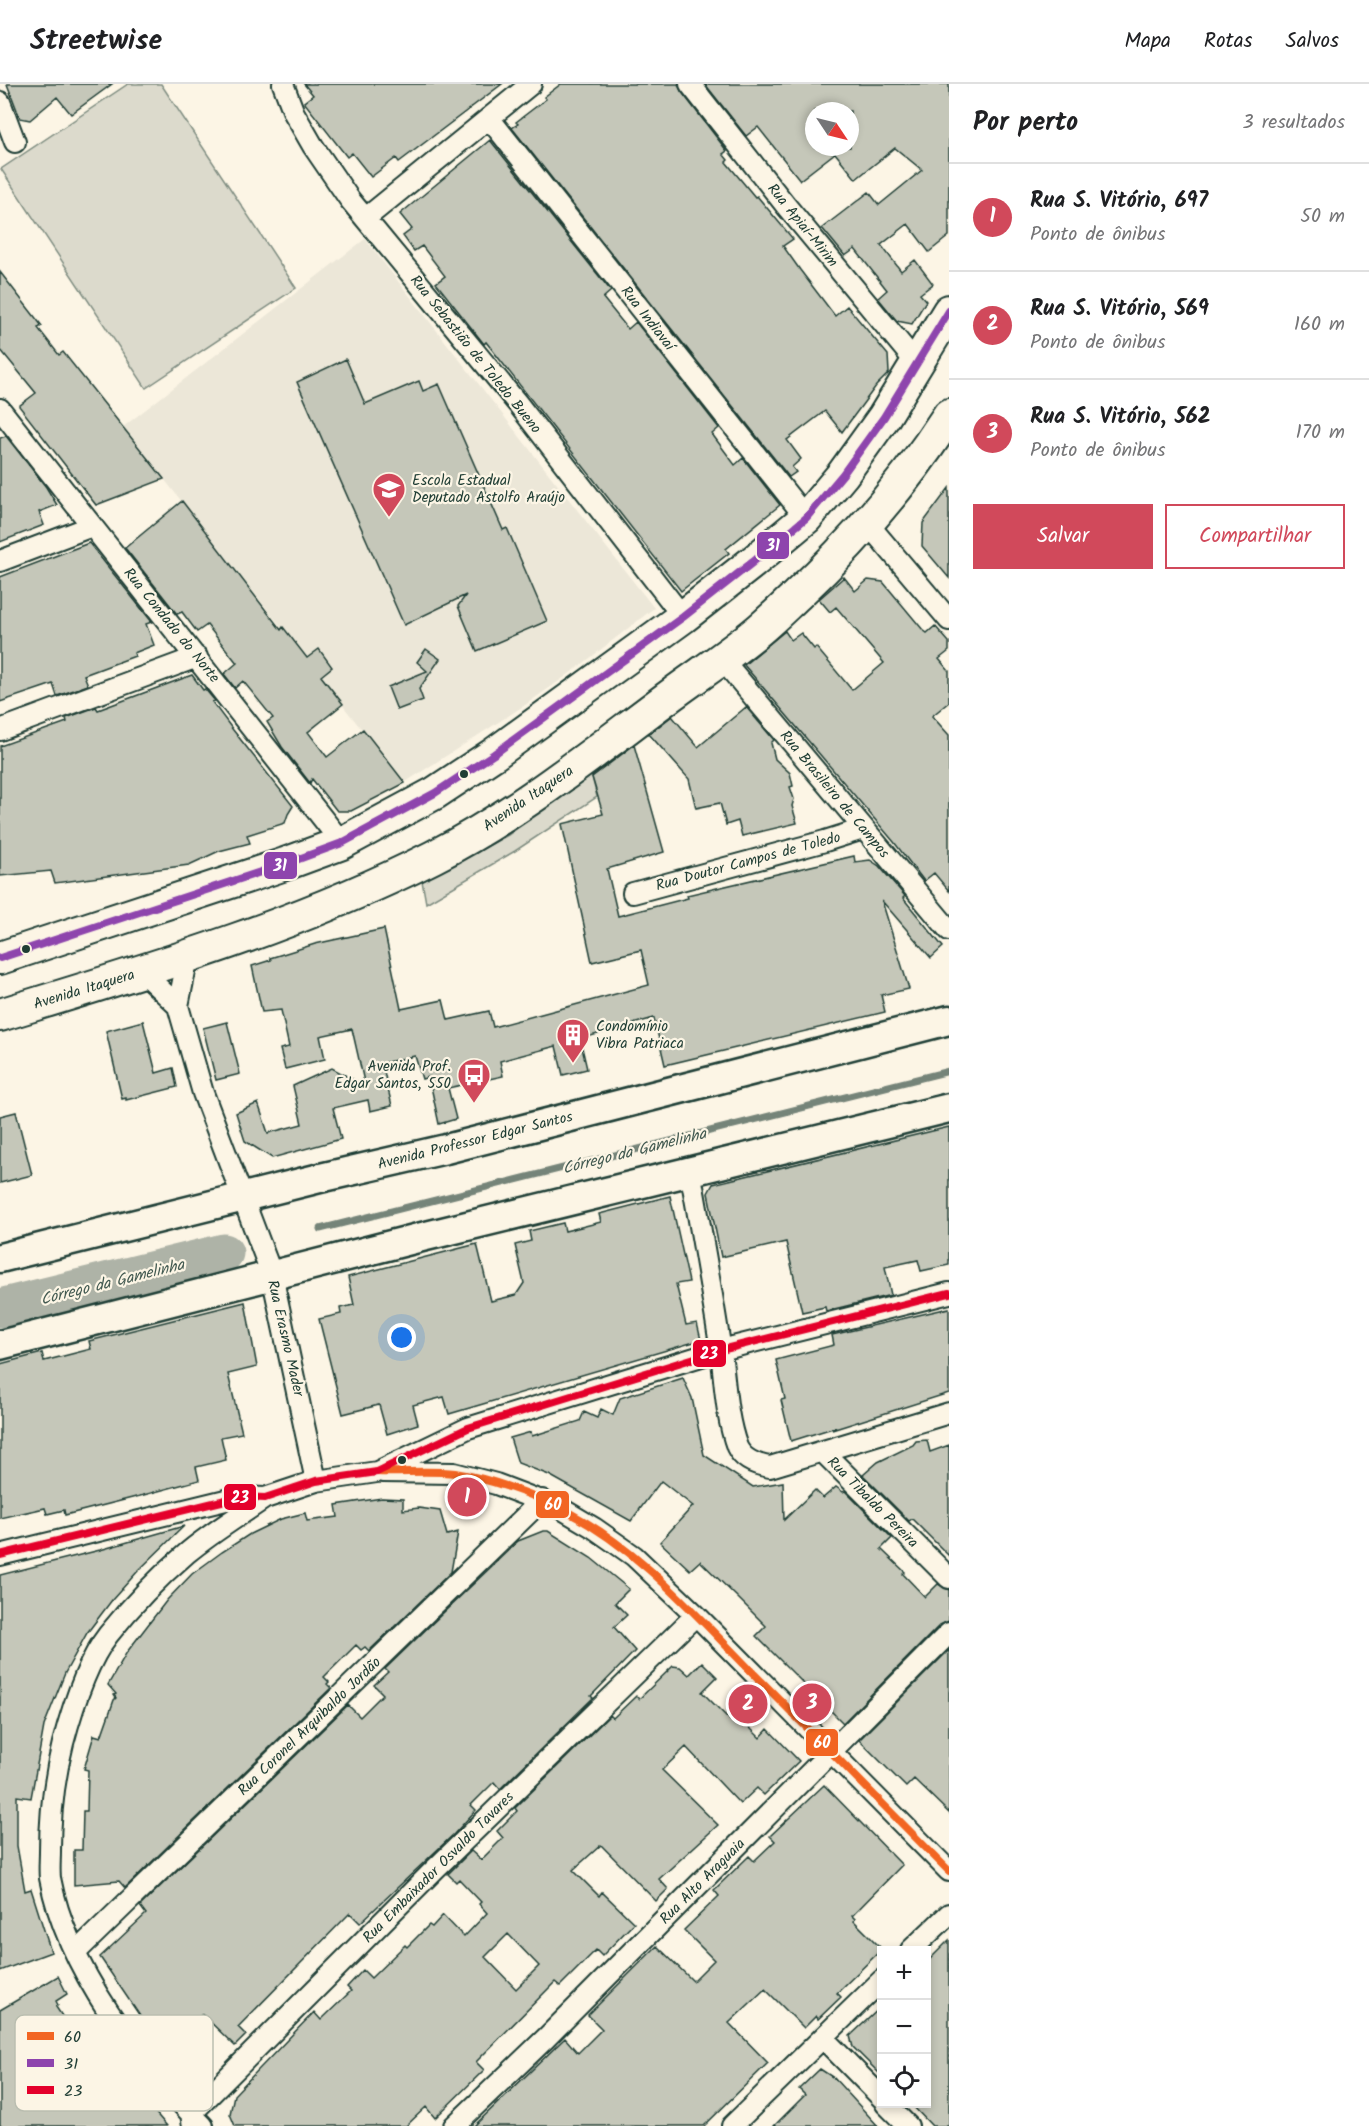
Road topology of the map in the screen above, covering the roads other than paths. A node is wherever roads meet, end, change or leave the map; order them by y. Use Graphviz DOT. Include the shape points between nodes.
graph roads {
  1 [pos="283,84"];
  2 [pos="531,84"];
  3 [pos="690,84"];
  4 [pos="0,102"];
  5 [pos="489,118"];
  6 [pos="15,142"];
  7 [pos="366,218"];
  8 [pos="949,312"];
  9 [pos="918,365"];
  10 [pos="0,409"];
  11 [pos="949,415"];
  12 [pos="806,518"];
  13 [pos="868,524"];
  14 [pos="92,526"];
  15 [pos="0,561"];
  16 [pos="683,617"];
  17 [pos="949,620"];
  18 [pos="197,657"];
  19 [pos="721,658"];
  20 [pos="0,730"];
  21 [pos="863,828"];
  22 [pos="342,843"];
  23 [pos="633,893"];
  24 [pos="949,930"];
  25 [pos="188,956"];
  26 [pos="0,958"];
  27 [pos="142,972"];
  28 [pos="178,1006"];
  29 [pos="0,1015"];
  30 [pos="949,1020"];
  31 [pos="949,1108"];
  32 [pos="690,1170"];
  33 [pos="244,1198"];
  34 [pos="0,1258"];
  35 [pos="272,1275"];
  36 [pos="949,1293"];
  37 [pos="0,1345"];
  38 [pos="721,1350"];
  39 [pos="949,1413"];
  40 [pos="823,1452"];
  41 [pos="377,1472"];
  42 [pos="316,1481"];
  43 [pos="265,1498"];
  44 [pos="542,1500"];
  45 [pos="0,1555"];
  46 [pos="949,1578"];
  47 [pos="696,1615"];
  48 [pos="949,1633"];
  49 [pos="831,1752"];
  50 [pos="949,1871"];
  51 [pos="949,1914"];
  52 [pos="915,1946"];
  53 [pos="76,1952"];
  54 [pos="877,1985"];
  55 [pos="110,2015"];
  56 [pos="823,2038"];
  57 [pos="877,2093"];
  58 [pos="213,2104"];
  59 [pos="891,2108"];
  60 [pos="206,2111"];
  61 [pos="196,2122"];
  62 [pos="454,2126"];
  63 [pos="732,2126"];
  64 [pos="908,2126"];
  1 -- 7 [label="street, Rua Sebastião de Toledo Bueno" via="313,146"];
  2 -- 5 [label="street"];
  3 -- 9 [label="street, Rua Apiaí-Mirim"];
  4 -- 6 [label="street"];
  5 -- 7 [label="street"];
  5 -- 12 [label="street, Rua Indiavaí"];
  7 -- 16 [label="street, Rua Sebastião de Toledo Bueno" via="518,404"];
  8 -- 9 [label="main road"];
  9 -- 12 [label="main road" via="843,474"];
  10 -- 14 [label="street, Rua Condado do Norte"];
  11 -- 13 [label="main road, Avenida Itaquera"];
  12 -- 16 [label="main road"];
  13 -- 17 [label="street"];
  13 -- 19 [label="main road, Avenida Itaquera" via="755,633"];
  14 -- 15 [label="street"];
  14 -- 18 [label="street, Rua Condado do Norte"];
  16 -- 22 [label="main road" via="494,754 435,793"];
  18 -- 20 [label="street"];
  18 -- 22 [label="street, Rua Condado do Norte"];
  19 -- 21 [label="street, Rua Brasileiro de Campos"];
  19 -- 25 [label="main road, Avenida Itaquera" via="572,769 435,856 274,926"];
  21 -- 23 [label="street, Rua Doutor Campos de Toledo"];
  21 -- 24 [label="street, Rua Brasileiro de Campos"];
  22 -- 26 [label="main road"];
  25 -- 27 [label="main road, Avenida Itaquera"];
  25 -- 28 [label="street"];
  27 -- 28 [label="street"];
  27 -- 29 [label="main road, Avenida Itaquera"];
  28 -- 33 [label="street, Rua Erasmo Mader" via="203,1094"];
  30 -- 33 [label="main road, Avenida Professor Edgar Santos"];
  31 -- 32 [label="main road"];
  32 -- 35 [label="main road"];
  32 -- 38 [label="street"];
  33 -- 34 [label="main road, Avenida Professor Edgar Santos"];
  33 -- 35 [label="street, Rua Erasmo Mader"];
  35 -- 37 [label="main road"];
  35 -- 42 [label="street, Rua Erasmo Mader"];
  36 -- 38 [label="street"];
  38 -- 40 [label="street" via="728,1407 738,1448 746,1459 770,1467"];
  38 -- 41 [label="street" via="468,1428"];
  39 -- 40 [label="street"];
  40 -- 46 [label="street, Rua Tibaldo Pereira"];
  41 -- 42 [label="street"];
  41 -- 44 [label="street" via="454,1473"];
  42 -- 43 [label="street"];
  43 -- 45 [label="street" via="238,1497"];
  43 -- 53 [label="street" via="186,1554 152,1587 107,1636 86,1674 71,1714 51,1801 50,1876 60,1916"];
  44 -- 47 [label="street" via="594,1528 634,1556"];
  44 -- 53 [label="street, Rua Coronel Arquibaldo Jordão"];
  47 -- 49 [label="street"];
  47 -- 58 [label="street, Rua Embaixador Osvaldo Tavares" via="435,1869"];
  48 -- 49 [label="street, Rua Alto Araguaia"];
  49 -- 50 [label="street"];
  49 -- 62 [label="street, Rua Alto Araguaia"];
  51 -- 52 [label="street"];
  53 -- 55 [label="street"];
  54 -- 56 [label="street"];
  56 -- 57 [label="street"];
  56 -- 63 [label="street"];
  59 -- 64 [label="street"];
  60 -- 61 [label="street, Rua Embaixador Osvaldo Tavares"];
}
